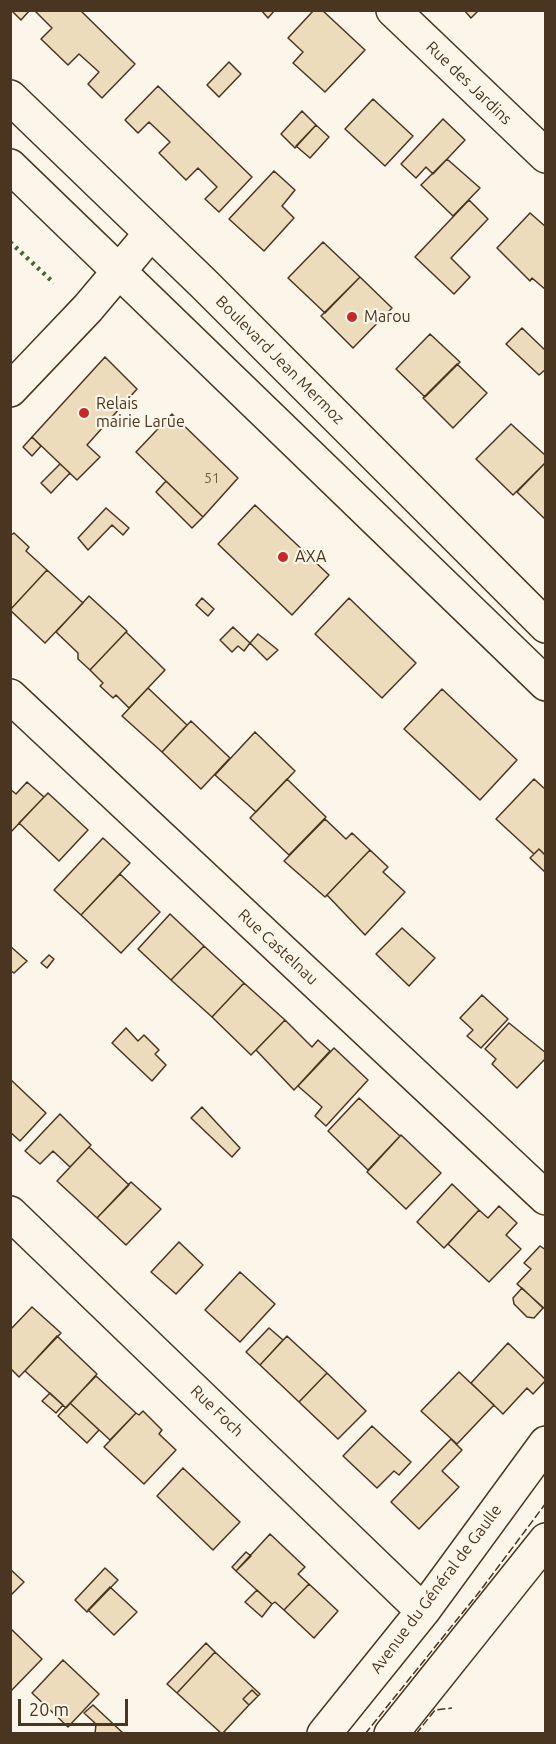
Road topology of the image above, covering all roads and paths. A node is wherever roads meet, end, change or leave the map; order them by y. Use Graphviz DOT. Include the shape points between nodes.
graph roads {
  1 [pos="393,10"];
  2 [pos="10,97"];
  3 [pos="546,156"];
  4 [pos="10,166"];
  5 [pos="151,232"];
  6 [pos="120,270"];
  7 [pos="10,390"];
  8 [pos="546,626"];
  9 [pos="546,684"];
  10 [pos="10,696"];
  11 [pos="546,1198"];
  12 [pos="10,1213"];
  13 [pos="546,1443"];
  14 [pos="546,1540"];
  15 [pos="423,1611"];
  16 [pos="324,1734"];
  17 [pos="391,1734"];
  1 -- 3 [label="street, Rue des Jardins"];
  2 -- 5 [label="street, Boulevard Jean Mermoz"];
  4 -- 6 [label="street"];
  5 -- 6 [label="street"];
  5 -- 8 [label="street, Boulevard Jean Mermoz"];
  6 -- 7 [label="street"];
  6 -- 9 [label="street"];
  10 -- 11 [label="street, Rue Castelnau"];
  12 -- 15 [label="street, Rue Foch"];
  13 -- 15 [label="street, Avenue du Général de Gaulle"];
  14 -- 17 [label="street"];
  15 -- 16 [label="street, Avenue du Général de Gaulle"];
}
